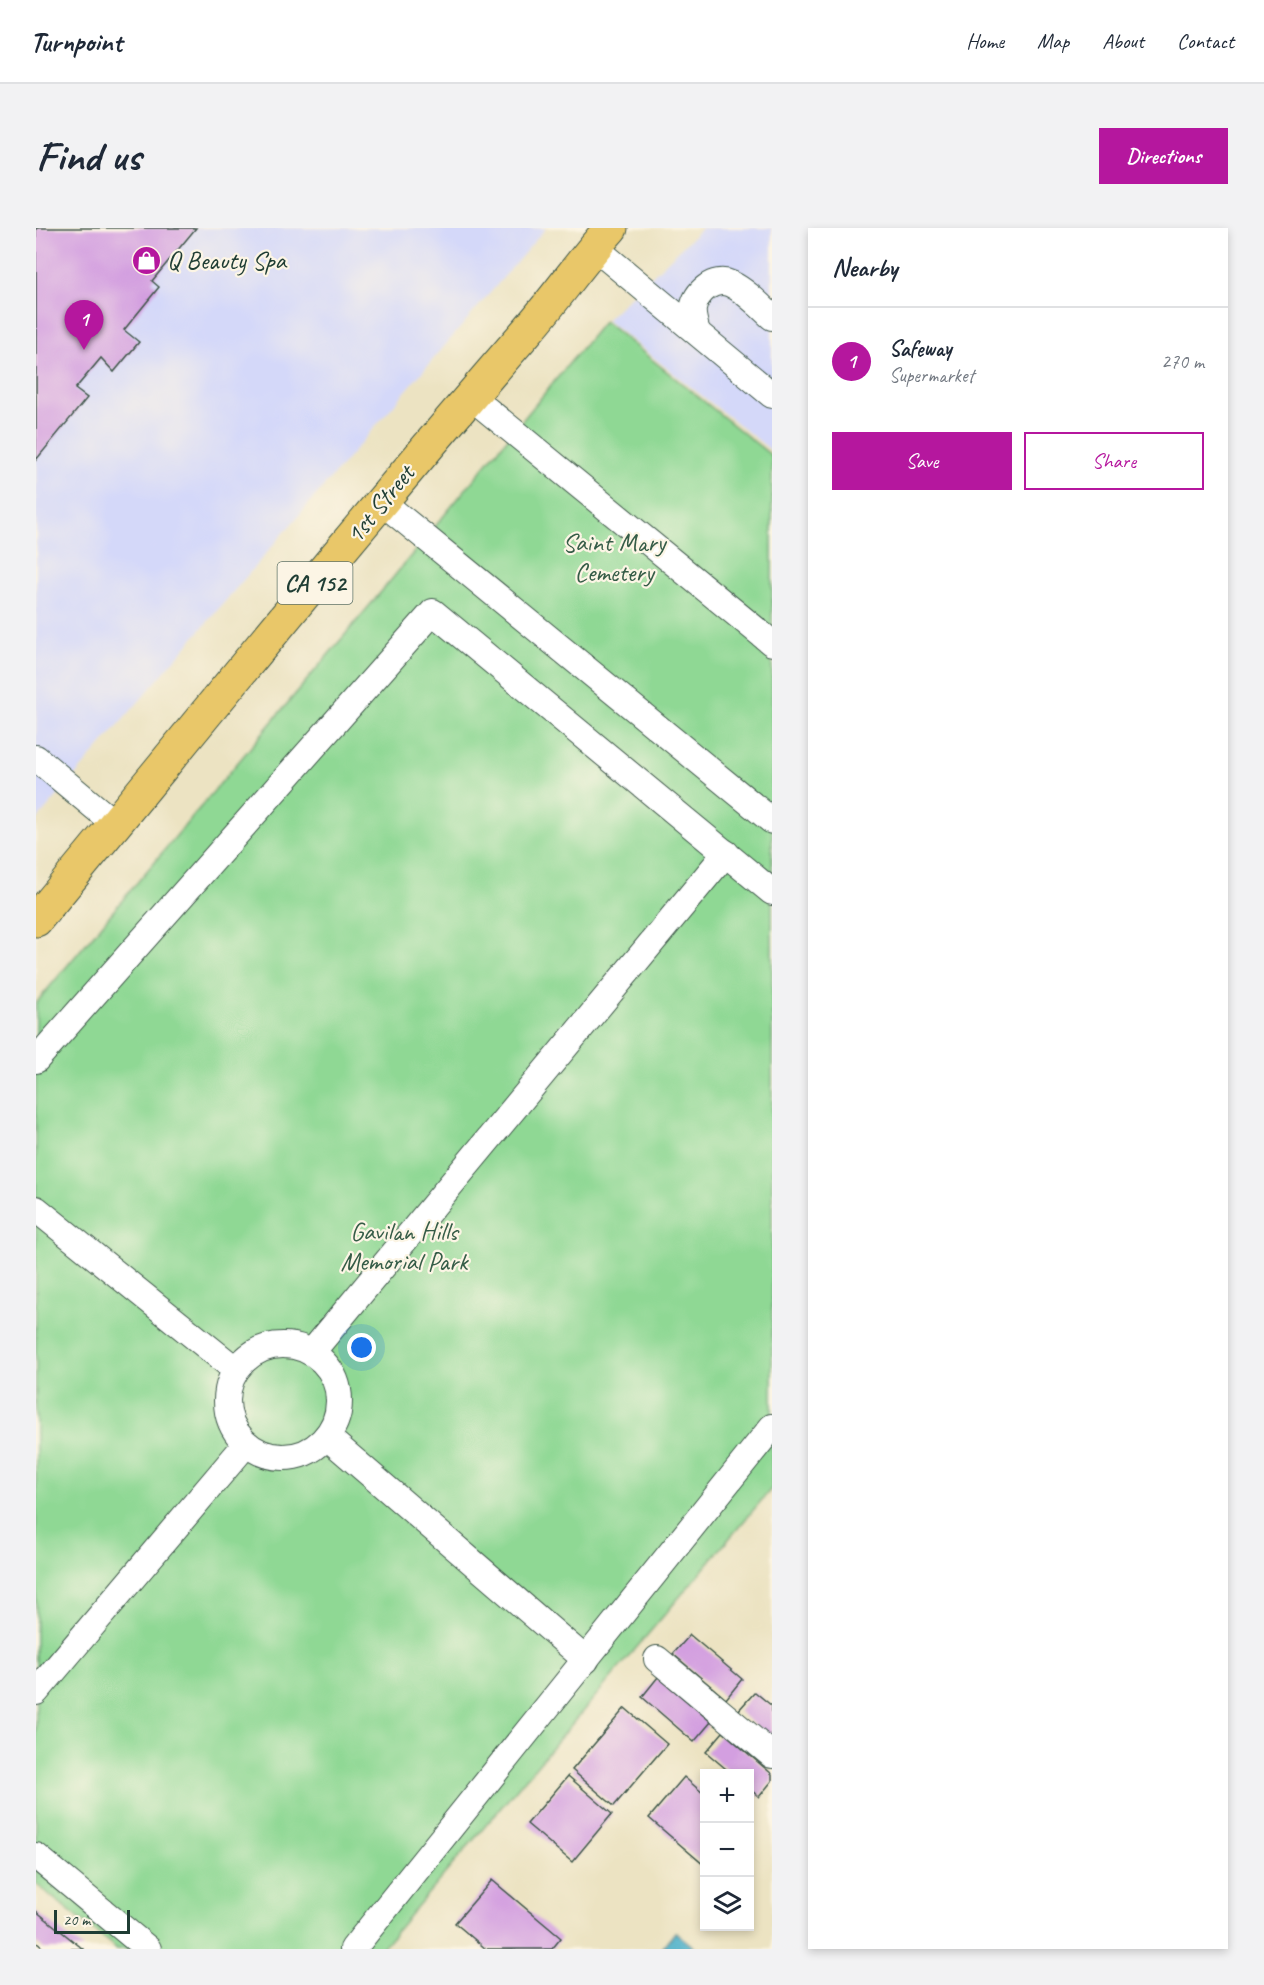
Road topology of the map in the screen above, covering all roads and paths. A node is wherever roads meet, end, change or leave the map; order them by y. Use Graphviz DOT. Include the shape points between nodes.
graph roads {
  1 [pos="603,237"];
  2 [pos="772,317"];
  3 [pos="697,332"];
  4 [pos="772,395"];
  5 [pos="470,396"];
  6 [pos="382,502"];
  7 [pos="772,643"];
  8 [pos="36,758"];
  9 [pos="772,821"];
  10 [pos="115,824"];
  11 [pos="726,854"];
  12 [pos="772,892"];
  13 [pos="36,920"];
  14 [pos="36,1060"];
  15 [pos="36,1209"];
  16 [pos="312,1352"];
  17 [pos="236,1370"];
  18 [pos="772,1428"];
  19 [pos="327,1437"];
  20 [pos="246,1444"];
  21 [pos="657,1659"];
  22 [pos="586,1660"];
  23 [pos="36,1692"];
  24 [pos="772,1755"];
  25 [pos="36,1856"];
  26 [pos="148,1949"];
  27 [pos="353,1949"];
  1 -- 3 [label="lane"];
  1 -- 5 [label="main road, 1st Street / CA 152"];
  2 -- 3 [label="lane" via="731,284 721,281 710,284 697,298 693,308"];
  3 -- 4 [label="lane"];
  5 -- 6 [label="main road, 1st Street / CA 152"];
  5 -- 7 [label="lane"];
  6 -- 9 [label="lane"];
  6 -- 10 [label="main road, 1st Street / CA 152"];
  8 -- 10 [label="lane"];
  10 -- 13 [label="main road, 1st Street / CA 152"];
  11 -- 12 [label="lane"];
  11 -- 14 [label="lane" via="433,612"];
  11 -- 16 [label="lane"];
  15 -- 17 [label="lane"];
  16 -- 17 [label="lane" via="287,1345 267,1347"];
  16 -- 19 [label="lane" via="327,1365 340,1401"];
  17 -- 20 [label="lane" via="228,1390 227,1410"];
  18 -- 22 [label="lane"];
  19 -- 20 [label="lane" via="312,1450 294,1457 274,1457"];
  19 -- 22 [label="lane"];
  20 -- 23 [label="lane"];
  21 -- 24 [label="lane"];
  22 -- 27 [label="lane"];
  25 -- 26 [label="lane"];
}
